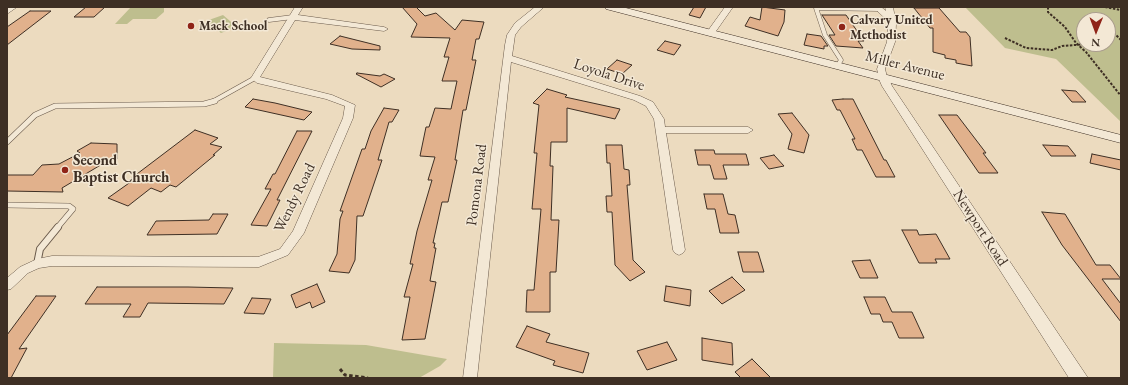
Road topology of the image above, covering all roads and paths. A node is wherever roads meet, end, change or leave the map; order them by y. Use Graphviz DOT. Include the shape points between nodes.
graph roads {
  1 [pos="13,7"];
  2 [pos="299,7"];
  3 [pos="540,7"];
  4 [pos="610,7"];
  5 [pos="729,7"];
  6 [pos="816,7"];
  7 [pos="889,7"];
  8 [pos="1048,7"];
  9 [pos="1105,7"];
  10 [pos="878,8"];
  11 [pos="1121,10"];
  12 [pos="7,12"];
  13 [pos="293,17"];
  14 [pos="269,20"];
  15 [pos="891,20"];
  16 [pos="384,29"];
  17 [pos="711,32"];
  18 [pos="1005,38"];
  19 [pos="1076,42"];
  20 [pos="1076,46"];
  21 [pos="1084,52"];
  22 [pos="508,58"];
  23 [pos="838,65"];
  24 [pos="883,77"];
  25 [pos="255,78"];
  26 [pos="1121,96"];
  27 [pos="661,130"];
  28 [pos="748,130"];
  29 [pos="1121,138"];
  30 [pos="7,142"];
  31 [pos="7,205"];
  32 [pos="679,250"];
  33 [pos="37,264"];
  34 [pos="7,285"];
  35 [pos="340,369"];
  36 [pos="368,378"];
  37 [pos="470,378"];
  38 [pos="1078,378"];
  1 -- 12 [label="street"];
  2 -- 13 [label="street"];
  3 -- 22 [label="street, Pomona Road" via="518,25 511,35"];
  4 -- 17 [label="main road, Miller Avenue"];
  5 -- 17 [label="street"];
  6 -- 10 [label="lane"];
  6 -- 23 [label="lane" via="825,35 841,60"];
  7 -- 15 [label="street"];
  8 -- 19 [label="path" via="1048,12 1065,27"];
  9 -- 11 [label="path"];
  10 -- 15 [label="street"];
  13 -- 14 [label="lane"];
  13 -- 16 [label="street"];
  13 -- 25 [label="street"];
  15 -- 24 [label="street" via="890,42 882,69"];
  17 -- 23 [label="main road, Miller Avenue"];
  18 -- 20 [label="path" via="1026,48 1052,50 1062,46"];
  21 -- 26 [label="path"];
  22 -- 27 [label="street, Loyola Drive" via="650,104 659,117"];
  22 -- 37 [label="street, Pomona Road"];
  23 -- 24 [label="main road, Miller Avenue"];
  24 -- 29 [label="main road, Miller Avenue"];
  24 -- 38 [label="street, Newport Road"];
  25 -- 30 [label="lane" via="215,101 204,104 55,106 35,115"];
  25 -- 33 [label="street, Wendy Road" via="260,82 329,97 350,105 348,118 298,233 284,252 258,262 52,261"];
  27 -- 28 [label="street"];
  27 -- 32 [label="street, Loyola Drive"];
  31 -- 33 [label="lane" via="69,206 73,209 40,249"];
  33 -- 34 [label="street" via="24,270"];
  35 -- 36 [label="path" via="345,375"];
}
